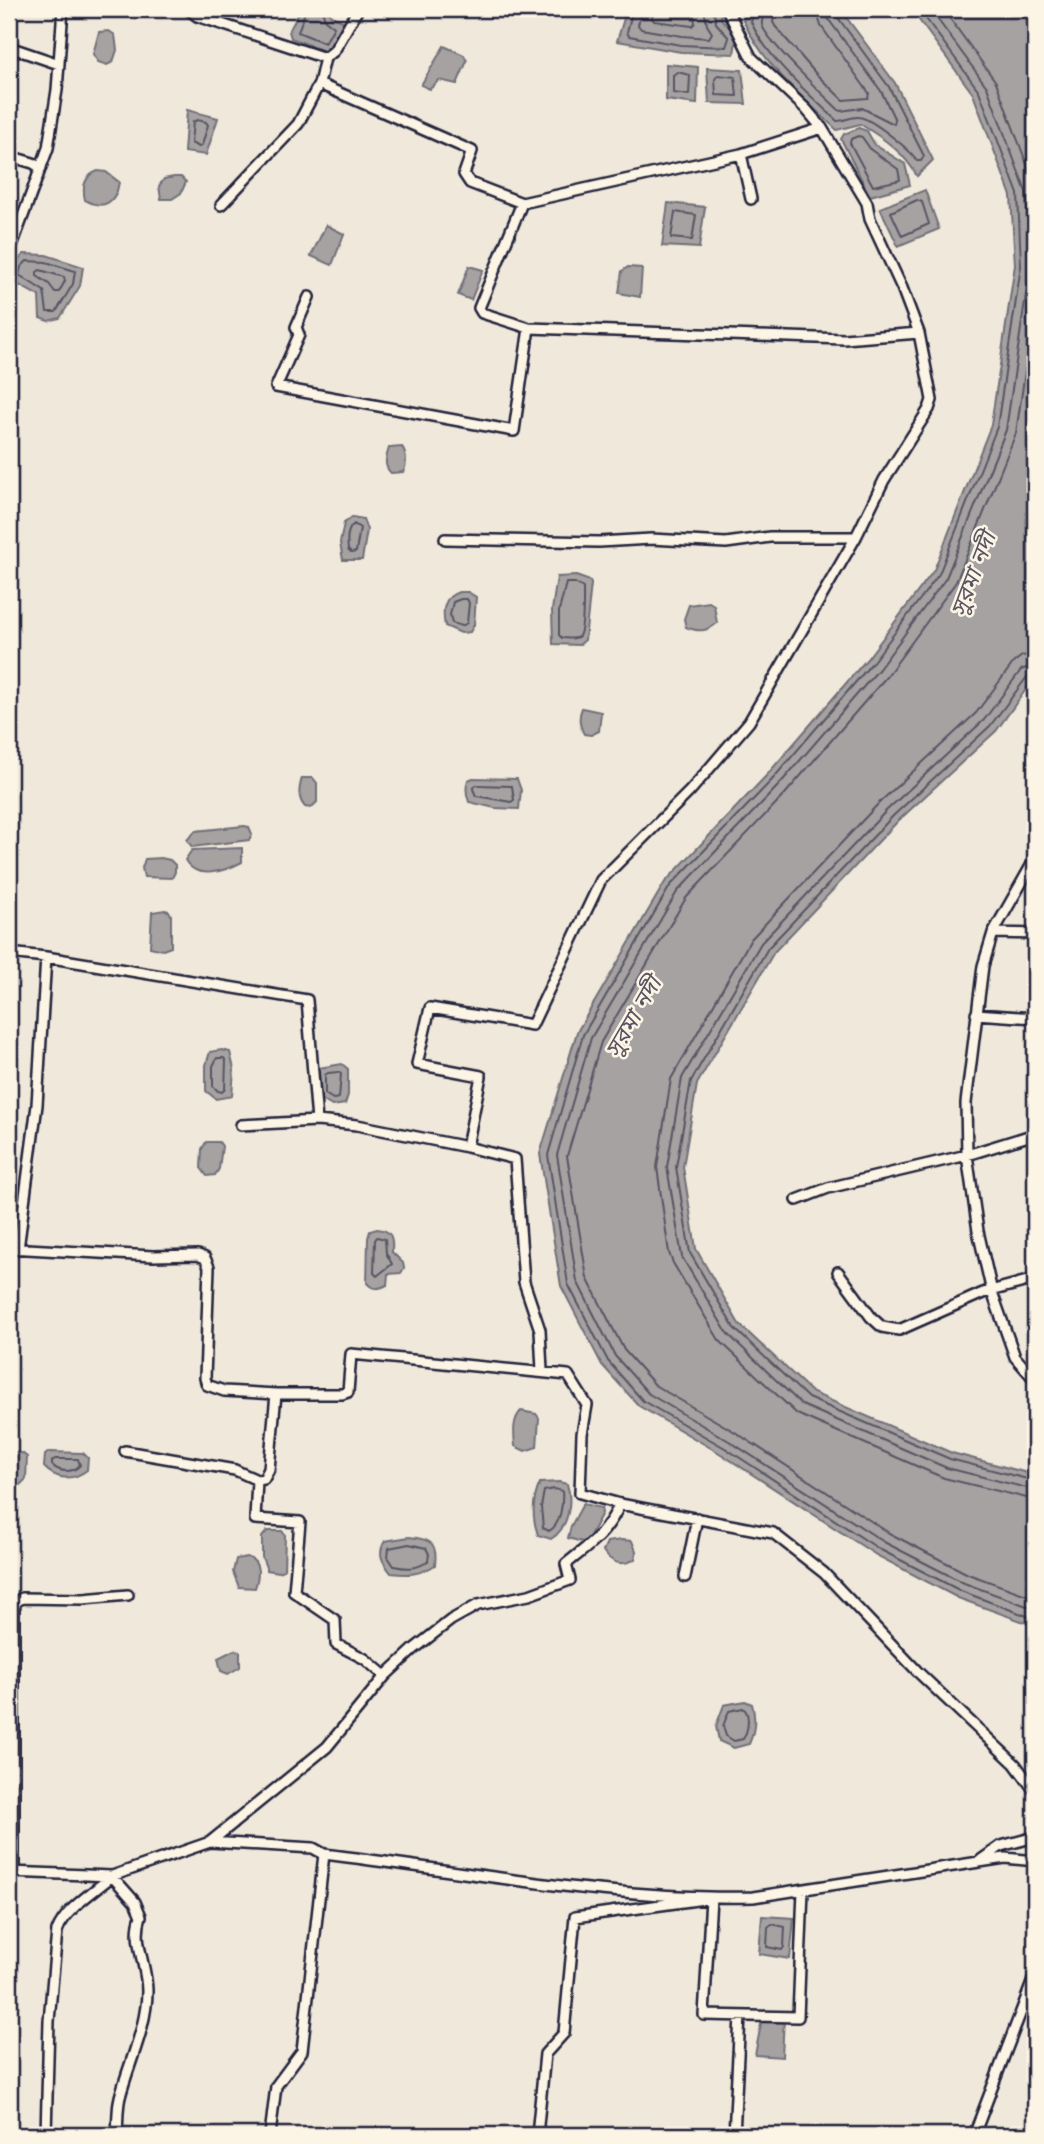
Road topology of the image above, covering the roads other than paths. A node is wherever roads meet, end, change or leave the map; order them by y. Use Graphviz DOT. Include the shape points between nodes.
graph roads {
  1 [pos="63,9"];
  2 [pos="188,9"];
  3 [pos="358,9"];
  4 [pos="727,9"];
  5 [pos="9,47"];
  6 [pos="325,58"];
  7 [pos="59,64"];
  8 [pos="319,84"];
  9 [pos="822,128"];
  10 [pos="740,154"];
  11 [pos="9,156"];
  12 [pos="41,168"];
  13 [pos="751,199"];
  14 [pos="522,203"];
  15 [pos="221,205"];
  16 [pos="9,254"];
  17 [pos="309,297"];
  18 [pos="528,328"];
  19 [pos="919,333"];
  20 [pos="856,537"];
  21 [pos="445,539"];
  22 [pos="1035,859"];
  23 [pos="993,933"];
  24 [pos="1035,934"];
  25 [pos="9,953"];
  26 [pos="46,957"];
  27 [pos="976,1014"];
  28 [pos="1035,1018"];
  29 [pos="317,1121"];
  30 [pos="242,1125"];
  31 [pos="1035,1134"];
  32 [pos="467,1147"];
  33 [pos="967,1155"];
  34 [pos="797,1200"];
  35 [pos="13,1248"];
  36 [pos="838,1272"];
  37 [pos="1035,1279"];
  38 [pos="992,1292"];
  39 [pos="542,1371"];
  40 [pos="1035,1380"];
  41 [pos="276,1394"];
  42 [pos="125,1451"];
  43 [pos="257,1480"];
  44 [pos="620,1504"];
  45 [pos="697,1518"];
  46 [pos="685,1577"];
  47 [pos="128,1595"];
  48 [pos="11,1609"];
  49 [pos="11,1673"];
  50 [pos="385,1676"];
  51 [pos="1035,1791"];
  52 [pos="1035,1837"];
  53 [pos="210,1842"];
  54 [pos="324,1854"];
  55 [pos="979,1861"];
  56 [pos="1035,1861"];
  57 [pos="11,1872"];
  58 [pos="112,1876"];
  59 [pos="803,1890"];
  60 [pos="711,1898"];
  61 [pos="1035,1975"];
  62 [pos="740,2016"];
  63 [pos="46,2135"];
  64 [pos="117,2135"];
  65 [pos="270,2135"];
  66 [pos="537,2135"];
  67 [pos="734,2135"];
  68 [pos="974,2135"];
  1 -- 7 [label="street"];
  2 -- 6 [label="street" via="197,16"];
  3 -- 6 [label="street" via="334,51"];
  4 -- 9 [label="street" via="751,57"];
  5 -- 7 [label="street"];
  6 -- 8 [label="street"];
  7 -- 12 [label="street" via="52,128"];
  8 -- 14 [label="street" via="472,151 464,173 470,183"];
  8 -- 15 [label="street" via="298,124"];
  9 -- 10 [label="street"];
  9 -- 19 [label="street" via="867,204"];
  10 -- 13 [label="street"];
  10 -- 14 [label="street"];
  11 -- 12 [label="street"];
  12 -- 16 [label="street"];
  14 -- 18 [label="street" via="479,308"];
  17 -- 18 [label="street" via="296,327 299,335 276,387 514,431"];
  18 -- 19 [label="street" via="844,339"];
  19 -- 20 [label="street" via="932,400"];
  20 -- 21 [label="street" via="770,537 726,543"];
  20 -- 32 [label="street" via="749,722 690,792 601,880 532,1025 430,1008 417,1064 481,1076"];
  22 -- 23 [label="street"];
  23 -- 24 [label="street"];
  23 -- 27 [label="street"];
  25 -- 26 [label="street"];
  26 -- 29 [label="street" via="307,1000"];
  26 -- 35 [label="street" via="37,1105"];
  27 -- 28 [label="street"];
  27 -- 33 [label="street" via="966,1103"];
  29 -- 30 [label="street"];
  29 -- 32 [label="street"];
  31 -- 33 [label="street"];
  32 -- 39 [label="street" via="515,1158 524,1282 540,1330"];
  33 -- 34 [label="street" via="828,1188"];
  33 -- 38 [label="street"];
  35 -- 41 [label="street" via="205,1258 209,1267 207,1385 224,1391"];
  36 -- 38 [label="street" via="871,1317 882,1326 899,1330"];
  37 -- 38 [label="street"];
  38 -- 40 [label="street" via="1015,1357"];
  39 -- 41 [label="street" via="351,1354 348,1392"];
  39 -- 44 [label="street" via="568,1375 587,1405 580,1493"];
  41 -- 43 [label="street" via="269,1469 264,1479"];
  42 -- 43 [label="street" via="235,1470"];
  43 -- 50 [label="street" via="255,1519 300,1522 294,1592 335,1620 336,1644"];
  44 -- 45 [label="street"];
  44 -- 50 [label="street" via="613,1521 592,1546 566,1564 570,1580 478,1605 451,1620"];
  45 -- 46 [label="street"];
  45 -- 51 [label="street" via="773,1533 824,1573 919,1674 1015,1764"];
  47 -- 48 [label="street" via="22,1598"];
  48 -- 49 [label="street"];
  49 -- 57 [label="street"];
  50 -- 53 [label="street" via="327,1747"];
  52 -- 55 [label="street" via="1001,1846"];
  53 -- 54 [label="street" via="313,1848"];
  53 -- 58 [label="street"];
  54 -- 60 [label="street" via="590,1889"];
  54 -- 65 [label="street" via="302,2051 275,2086"];
  55 -- 56 [label="street"];
  55 -- 59 [label="street"];
  57 -- 58 [label="street"];
  58 -- 63 [label="street" via="70,1912 57,1931"];
  58 -- 64 [label="street" via="141,1916 136,1929 147,1991 144,2019 120,2098"];
  59 -- 60 [label="street"];
  59 -- 62 [label="street" via="798,2017"];
  60 -- 62 [label="street" via="704,2015"];
  60 -- 66 [label="street" via="575,1917 564,2033 545,2054"];
  61 -- 68 [label="street"];
  62 -- 67 [label="street"];
}
